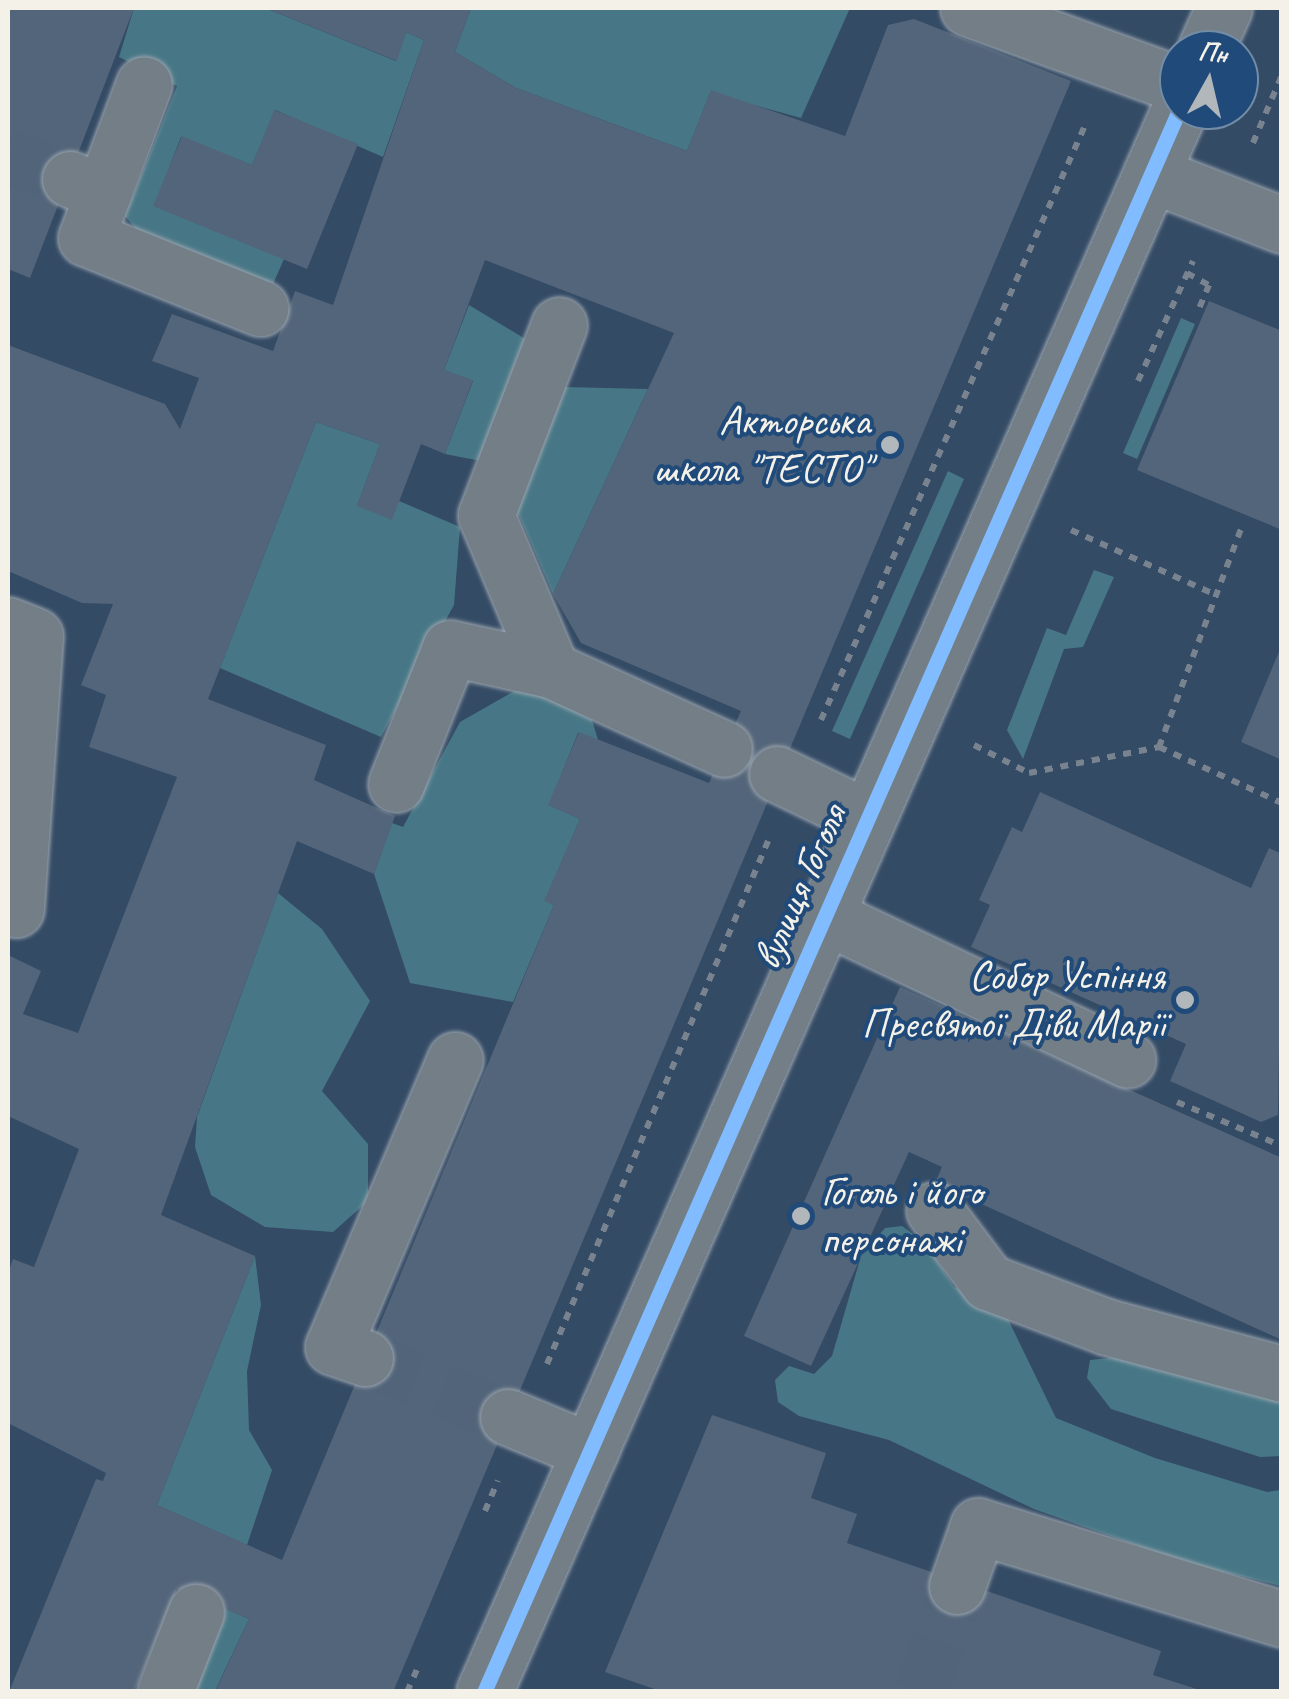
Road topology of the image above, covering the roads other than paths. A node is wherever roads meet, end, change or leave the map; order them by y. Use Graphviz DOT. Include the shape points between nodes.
graph roads {
  1 [pos="968,8"];
  2 [pos="1159,78"];
  3 [pos="144,84"];
  4 [pos="1170,130"];
  5 [pos="1150,174"];
  6 [pos="1282,225"];
  7 [pos="260,308"];
  8 [pos="559,325"];
  9 [pos="8,626"];
  10 [pos="551,670"];
  11 [pos="724,749"];
  12 [pos="776,774"];
  13 [pos="396,784"];
  14 [pos="868,818"];
  15 [pos="16,909"];
  16 [pos="825,916"];
  17 [pos="455,1060"];
  18 [pos="1128,1060"];
  19 [pos="934,1210"];
  20 [pos="364,1358"];
  21 [pos="1282,1374"];
  22 [pos="508,1417"];
  23 [pos="590,1451"];
  24 [pos="957,1586"];
  25 [pos="196,1612"];
  26 [pos="1282,1619"];
  27 [pos="165,1692"];
  28 [pos="484,1692"];
  1 -- 2 [label="street"];
  3 -- 7 [label="street" via="86,186 86,238"];
  4 -- 5 [label="street, вулиця Гоголя"];
  5 -- 6 [label="street"];
  5 -- 14 [label="street, вулиця Гоголя"];
  8 -- 10 [label="street" via="486,515"];
  9 -- 15 [label="street" via="35,636"];
  10 -- 11 [label="street"];
  10 -- 13 [label="street" via="450,648"];
  12 -- 14 [label="street"];
  14 -- 16 [label="street, вулиця Гоголя"];
  16 -- 18 [label="street"];
  16 -- 23 [label="street, вулиця Гоголя"];
  17 -- 20 [label="street" via="333,1347"];
  19 -- 21 [label="street" via="988,1282 1107,1327"];
  22 -- 23 [label="street"];
  23 -- 28 [label="street, вулиця Гоголя"];
  24 -- 26 [label="street" via="978,1526"];
  25 -- 27 [label="street"];
}
